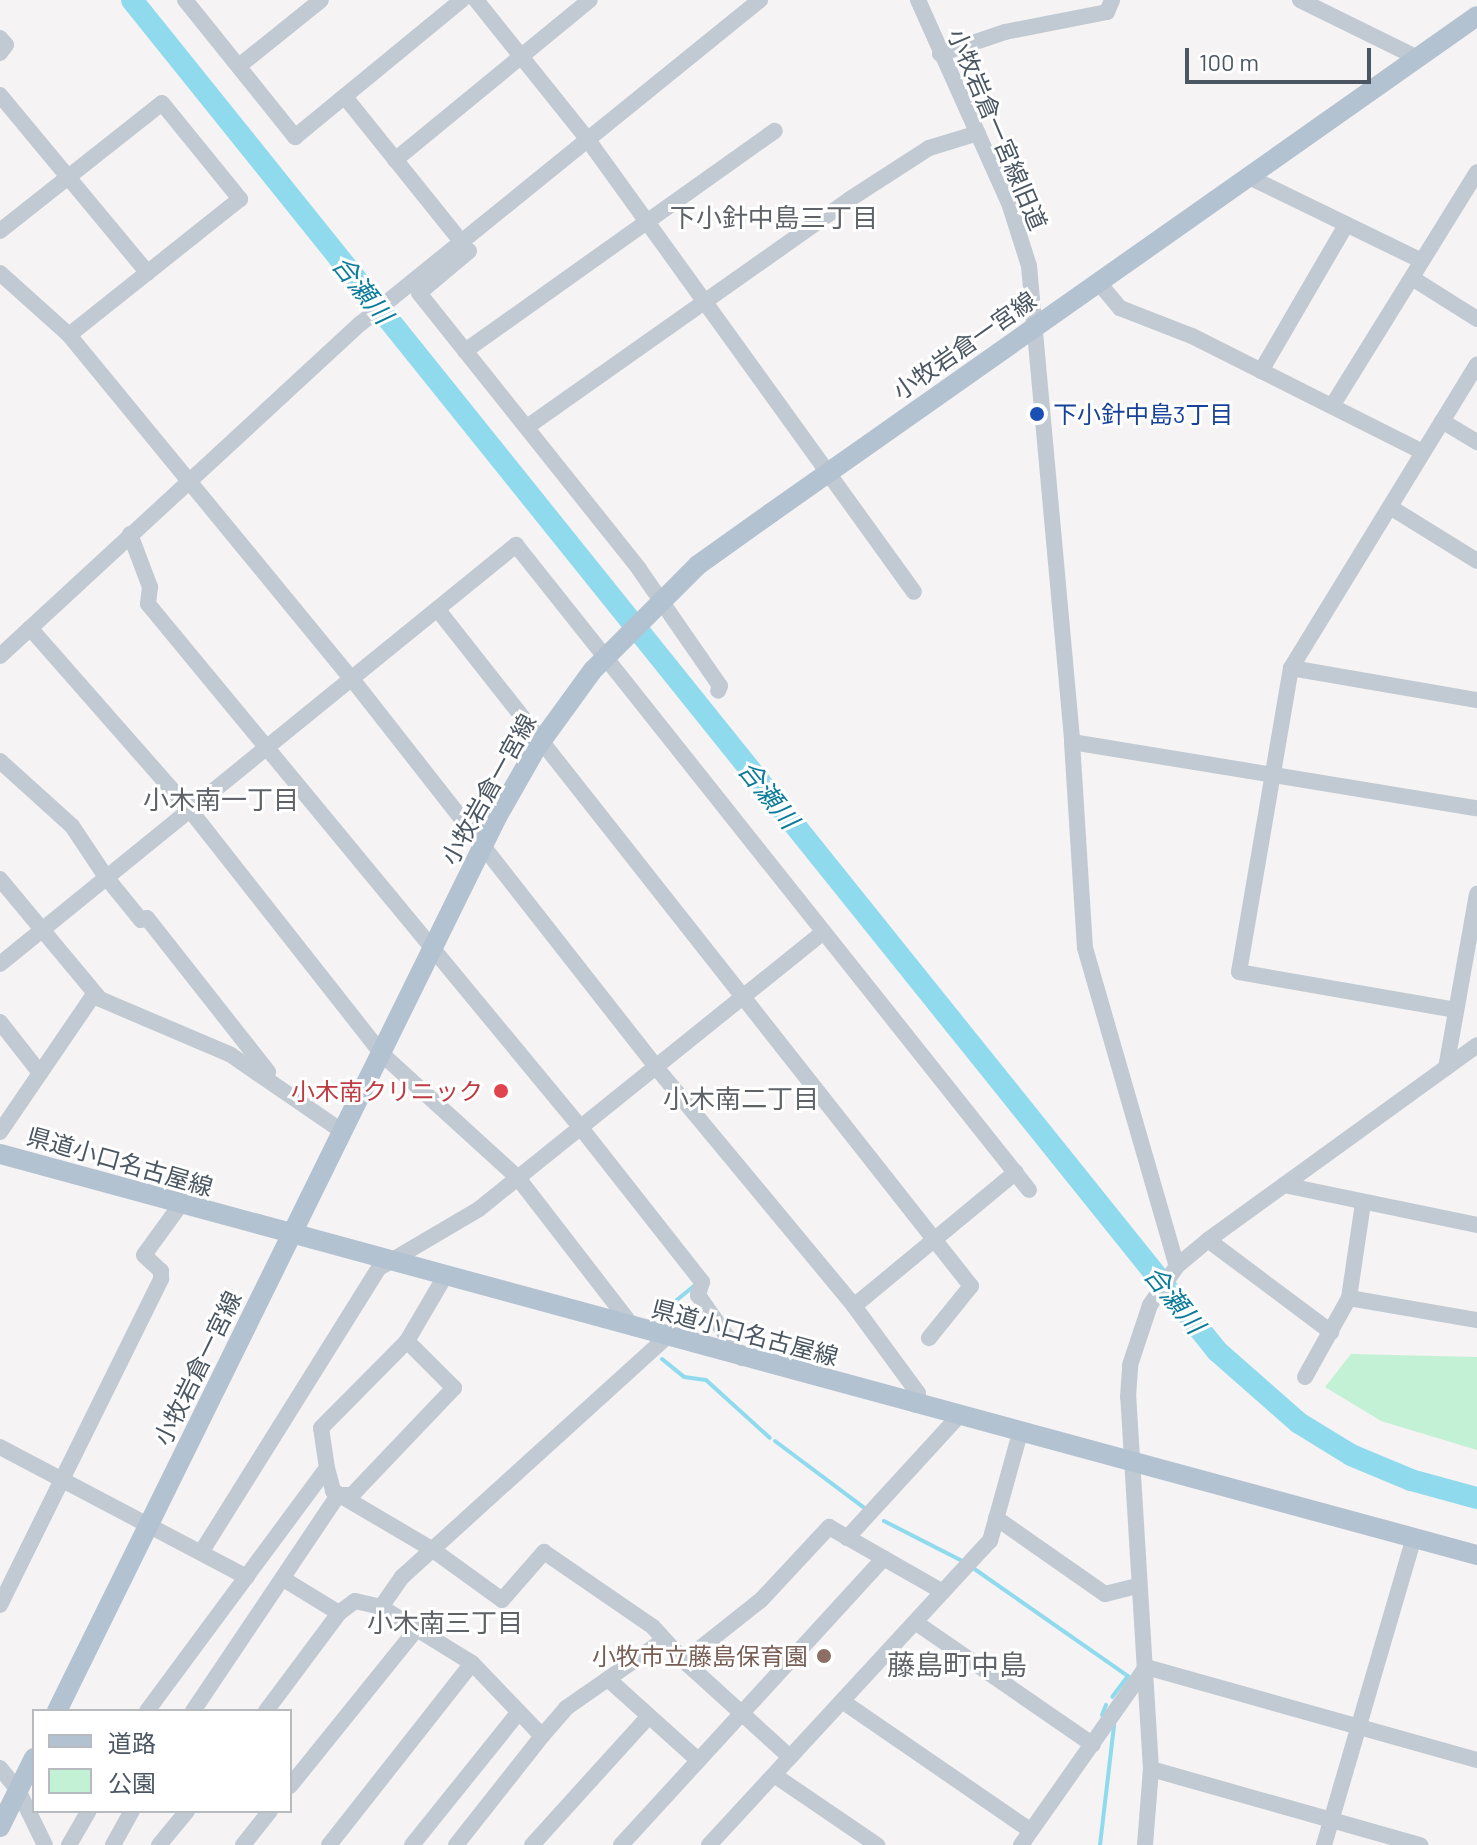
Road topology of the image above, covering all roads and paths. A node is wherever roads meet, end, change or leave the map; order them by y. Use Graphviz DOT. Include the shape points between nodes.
graph roads {
  1 [pos="185,0"];
  2 [pos="321,0"];
  3 [pos="462,0"];
  4 [pos="476,0"];
  5 [pos="590,0"];
  6 [pos="760,0"];
  7 [pos="918,0"];
  8 [pos="1112,0"];
  9 [pos="1300,0"];
  10 [pos="1477,16"];
  11 [pos="0,38"];
  12 [pos="0,53"];
  13 [pos="940,54"];
  14 [pos="520,57"];
  15 [pos="1418,58"];
  16 [pos="239,66"];
  17 [pos="0,95"];
  18 [pos="345,97"];
  19 [pos="775,131"];
  20 [pos="978,133"];
  21 [pos="588,140"];
  22 [pos="395,160"];
  23 [pos="1477,172"];
  24 [pos="68,176"];
  25 [pos="1249,177"];
  26 [pos="498,217"];
  27 [pos="647,220"];
  28 [pos="1346,225"];
  29 [pos="0,231"];
  30 [pos="455,234"];
  31 [pos="1422,261"];
  32 [pos="0,273"];
  33 [pos="148,273"];
  34 [pos="1412,278"];
  35 [pos="1099,283"];
  36 [pos="706,301"];
  37 [pos="1477,319"];
  38 [pos="1036,325"];
  39 [pos="69,335"];
  40 [pos="465,351"];
  41 [pos="1477,364"];
  42 [pos="1261,371"];
  43 [pos="1332,406"];
  44 [pos="1442,421"];
  45 [pos="527,427"];
  46 [pos="1477,442"];
  47 [pos="1423,452"];
  48 [pos="827,472"];
  49 [pos="188,478"];
  50 [pos="1390,507"];
  51 [pos="130,534"];
  52 [pos="1477,561"];
  53 [pos="914,592"];
  54 [pos="438,610"];
  55 [pos="30,628"];
  56 [pos="0,656"];
  57 [pos="1291,668"];
  58 [pos="352,679"];
  59 [pos="718,691"];
  60 [pos="1477,700"];
  61 [pos="1072,742"];
  62 [pos="266,749"];
  63 [pos="0,761"];
  64 [pos="1273,771"];
  65 [pos="1477,808"];
  66 [pos="190,810"];
  67 [pos="483,844"];
  68 [pos="106,877"];
  69 [pos="0,879"];
  70 [pos="1477,894"];
  71 [pos="1475,916"];
  72 [pos="40,930"];
  73 [pos="823,932"];
  74 [pos="432,952"];
  75 [pos="0,964"];
  76 [pos="94,994"];
  77 [pos="745,995"];
  78 [pos="1456,1010"];
  79 [pos="0,1022"];
  80 [pos="1477,1045"];
  81 [pos="383,1055"];
  82 [pos="655,1066"];
  83 [pos="1446,1068"];
  84 [pos="40,1073"];
  85 [pos="274,1079"];
  86 [pos="581,1128"];
  87 [pos="0,1132"];
  88 [pos="343,1132"];
  89 [pos="1,1154"];
  90 [pos="1016,1172"];
  91 [pos="518,1178"];
  92 [pos="1284,1185"];
  93 [pos="1029,1190"];
  94 [pos="1363,1203"];
  95 [pos="181,1204"];
  96 [pos="1477,1225"];
  97 [pos="292,1236"];
  98 [pos="936,1236"];
  99 [pos="1208,1240"];
  100 [pos="390,1261"];
  101 [pos="1177,1266"];
  102 [pos="444,1278"];
  103 [pos="1349,1298"];
  104 [pos="854,1306"];
  105 [pos="1477,1320"];
  106 [pos="635,1329"];
  107 [pos="1331,1332"];
  108 [pos="666,1338"];
  109 [pos="929,1338"];
  110 [pos="407,1341"];
  111 [pos="742,1358"];
  112 [pos="1305,1377"];
  113 [pos="915,1405"];
  114 [pos="958,1417"];
  115 [pos="1020,1433"];
  116 [pos="0,1447"];
  117 [pos="1128,1461"];
  118 [pos="327,1468"];
  119 [pos="61,1481"];
  120 [pos="338,1495"];
  121 [pos="996,1518"];
  122 [pos="149,1523"];
  123 [pos="847,1538"];
  124 [pos="1413,1540"];
  125 [pos="433,1550"];
  126 [pos="202,1551"];
  127 [pos="1475,1554"];
  128 [pos="884,1558"];
  129 [pos="247,1577"];
  130 [pos="285,1580"];
  131 [pos="1138,1586"];
  132 [pos="943,1592"];
  133 [pos="0,1605"];
  134 [pos="381,1607"];
  135 [pos="339,1613"];
  136 [pos="915,1622"];
  137 [pos="416,1630"];
  138 [pos="661,1642"];
  139 [pos="684,1661"];
  140 [pos="472,1663"];
  141 [pos="1146,1667"];
  142 [pos="608,1679"];
  143 [pos="842,1701"];
  144 [pos="58,1709"];
  145 [pos="148,1709"];
  146 [pos="194,1709"];
  147 [pos="267,1709"];
  148 [pos="742,1712"];
  149 [pos="518,1713"];
  150 [pos="648,1717"];
  151 [pos="1359,1727"];
  152 [pos="542,1736"];
  153 [pos="1093,1745"];
  154 [pos="790,1757"];
  155 [pos="698,1760"];
  156 [pos="1477,1760"];
  157 [pos="32,1762"];
  158 [pos="0,1768"];
  159 [pos="1151,1769"];
  160 [pos="774,1775"];
  161 [pos="292,1784"];
  162 [pos="18,1790"];
  163 [pos="88,1813"];
  164 [pos="131,1813"];
  165 [pos="185,1813"];
  166 [pos="267,1813"];
  167 [pos="1331,1820"];
  168 [pos="0,1827"];
  169 [pos="1026,1838"];
  170 [pos="45,1845"];
  171 [pos="69,1845"];
  172 [pos="113,1845"];
  173 [pos="159,1845"];
  174 [pos="243,1845"];
  175 [pos="329,1845"];
  176 [pos="412,1845"];
  177 [pos="456,1845"];
  178 [pos="532,1845"];
  179 [pos="621,1845"];
  180 [pos="709,1845"];
  181 [pos="877,1845"];
  182 [pos="1145,1845"];
  183 [pos="1324,1845"];
  184 [pos="1420,1845"];
  1 -- 16 [label="street"];
  2 -- 16 [label="street"];
  3 -- 18 [label="street"];
  4 -- 14 [label="street"];
  5 -- 14 [label="street"];
  6 -- 21 [label="street"];
  7 -- 13 [label="street, 小牧岩倉一宮線旧道"];
  8 -- 13 [label="street" via="1107,12 1005,32"];
  9 -- 15 [label="street"];
  10 -- 15 [label="main road, 小牧岩倉一宮線"];
  11 -- 12 [label="street" via="6,45"];
  13 -- 20 [label="street, 小牧岩倉一宮線旧道"];
  14 -- 21 [label="street"];
  14 -- 22 [label="street"];
  15 -- 25 [label="main road, 小牧岩倉一宮線"];
  16 -- 18 [label="street" via="295,137"];
  17 -- 24 [label="street"];
  18 -- 22 [label="street"];
  19 -- 27 [label="street"];
  20 -- 36 [label="street" via="929,148"];
  20 -- 38 [label="street, 小牧岩倉一宮線旧道" via="1029,266"];
  21 -- 26 [label="street"];
  21 -- 27 [label="street"];
  22 -- 30 [label="street"];
  23 -- 31 [label="street"];
  24 -- 29 [label="street"];
  24 -- 33 [label="street"];
  24 -- 33 [label="street" via="162,103 240,199"];
  25 -- 28 [label="street"];
  25 -- 35 [label="main road, 小牧岩倉一宮線"];
  26 -- 40 [label="street" via="497,226 419,293"];
  26 -- 49 [label="street" via="360,324"];
  27 -- 36 [label="street"];
  27 -- 40 [label="street"];
  28 -- 31 [label="street"];
  28 -- 42 [label="street"];
  31 -- 34 [label="street"];
  32 -- 39 [label="street"];
  33 -- 39 [label="street"];
  34 -- 37 [label="street"];
  34 -- 43 [label="street"];
  35 -- 38 [label="main road, 小牧岩倉一宮線"];
  35 -- 42 [label="street" via="1120,308"];
  36 -- 45 [label="street"];
  36 -- 48 [label="street"];
  38 -- 48 [label="main road, 小牧岩倉一宮線"];
  38 -- 61 [label="street, 小牧岩倉一宮線旧道"];
  39 -- 49 [label="street"];
  40 -- 45 [label="street"];
  41 -- 44 [label="street"];
  42 -- 43 [label="street"];
  43 -- 47 [label="street"];
  44 -- 46 [label="street"];
  44 -- 47 [label="street"];
  45 -- 59 [label="street" via="639,569 720,686"];
  47 -- 50 [label="street"];
  48 -- 53 [label="street"];
  48 -- 67 [label="main road, 小牧岩倉一宮線, bridge" via="698,565 593,670 537,747"];
  49 -- 51 [label="street"];
  49 -- 58 [label="street"];
  50 -- 52 [label="street"];
  50 -- 57 [label="street"];
  51 -- 55 [label="street"];
  51 -- 62 [label="street" via="150,587 148,604"];
  54 -- 58 [label="street"];
  54 -- 73 [label="street" via="516,545"];
  54 -- 77 [label="street"];
  55 -- 56 [label="street"];
  55 -- 66 [label="street"];
  57 -- 60 [label="street"];
  57 -- 64 [label="street"];
  58 -- 62 [label="street"];
  58 -- 67 [label="street"];
  61 -- 64 [label="street"];
  61 -- 101 [label="street, 小牧岩倉一宮線旧道" via="1085,948"];
  62 -- 66 [label="street"];
  62 -- 74 [label="street"];
  63 -- 68 [label="street" via="72,826"];
  64 -- 65 [label="street"];
  64 -- 78 [label="street" via="1239,972"];
  66 -- 68 [label="street"];
  66 -- 81 [label="street"];
  67 -- 74 [label="main road, 小牧岩倉一宮線"];
  67 -- 82 [label="street"];
  68 -- 72 [label="street"];
  68 -- 85 [label="street" via="141,920 147,918"];
  69 -- 72 [label="street"];
  70 -- 71 [label="street"];
  71 -- 78 [label="street"];
  72 -- 75 [label="street"];
  72 -- 76 [label="street"];
  73 -- 77 [label="street"];
  73 -- 90 [label="street"];
  74 -- 81 [label="main road, 小牧岩倉一宮線"];
  74 -- 86 [label="street" via="448,962"];
  76 -- 84 [label="street"];
  76 -- 85 [label="street"];
  77 -- 82 [label="street"];
  77 -- 98 [label="street"];
  78 -- 83 [label="street"];
  79 -- 84 [label="street"];
  80 -- 83 [label="street"];
  81 -- 88 [label="main road, 小牧岩倉一宮線"];
  81 -- 91 [label="street"];
  82 -- 86 [label="street"];
  82 -- 104 [label="street"];
  83 -- 92 [label="street"];
  84 -- 87 [label="street"];
  85 -- 88 [label="street"];
  86 -- 91 [label="street"];
  86 -- 111 [label="street" via="702,1282 698,1295"];
  88 -- 97 [label="main road, 小牧岩倉一宮線"];
  89 -- 95 [label="main road, 県道小口名古屋線"];
  90 -- 93 [label="street"];
  90 -- 98 [label="street"];
  91 -- 100 [label="street" via="479,1209"];
  91 -- 106 [label="street"];
  92 -- 94 [label="street"];
  92 -- 99 [label="street"];
  94 -- 96 [label="street"];
  94 -- 103 [label="street"];
  95 -- 97 [label="main road, 県道小口名古屋線"];
  95 -- 119 [label="street" via="144,1255 161,1271 161,1279"];
  97 -- 100 [label="main road, 県道小口名古屋線"];
  97 -- 122 [label="main road, 小牧岩倉一宮線"];
  98 -- 104 [label="street"];
  98 -- 109 [label="street" via="971,1286"];
  99 -- 101 [label="street"];
  99 -- 107 [label="street"];
  100 -- 102 [label="main road, 県道小口名古屋線"];
  100 -- 126 [label="street" via="379,1268"];
  101 -- 117 [label="street" via="1150,1305 1130,1365"];
  102 -- 106 [label="main road, 県道小口名古屋線"];
  102 -- 110 [label="street"];
  103 -- 105 [label="street"];
  103 -- 107 [label="street"];
  104 -- 113 [label="street" via="918,1393"];
  106 -- 108 [label="main road, 県道小口名古屋線"];
  107 -- 112 [label="street"];
  108 -- 111 [label="main road, 県道小口名古屋線"];
  108 -- 125 [label="street"];
  110 -- 118 [label="street" via="321,1428"];
  110 -- 120 [label="street" via="454,1388 352,1495"];
  111 -- 113 [label="main road, 県道小口名古屋線"];
  113 -- 114 [label="main road, 県道小口名古屋線"];
  114 -- 115 [label="main road, 県道小口名古屋線"];
  114 -- 123 [label="street"];
  115 -- 117 [label="main road, 県道小口名古屋線"];
  115 -- 121 [label="street"];
  116 -- 119 [label="street"];
  117 -- 124 [label="main road, 県道小口名古屋線"];
  117 -- 131 [label="street"];
  118 -- 120 [label="street"];
  118 -- 129 [label="street"];
  119 -- 122 [label="street"];
  119 -- 133 [label="street"];
  120 -- 125 [label="street"];
  120 -- 130 [label="street"];
  121 -- 131 [label="street" via="1105,1594"];
  121 -- 132 [label="street" via="990,1541"];
  122 -- 126 [label="street"];
  122 -- 144 [label="main road, 小牧岩倉一宮線"];
  123 -- 128 [label="street"];
  123 -- 139 [label="street" via="829,1527 761,1600"];
  124 -- 127 [label="main road, 県道小口名古屋線"];
  124 -- 151 [label="street"];
  125 -- 134 [label="street" via="402,1577"];
  125 -- 138 [label="street" via="502,1600 544,1552 653,1627"];
  126 -- 129 [label="street"];
  128 -- 132 [label="street"];
  128 -- 148 [label="street"];
  129 -- 145 [label="street"];
  130 -- 135 [label="street"];
  130 -- 146 [label="street"];
  131 -- 141 [label="street"];
  132 -- 136 [label="street"];
  134 -- 135 [label="street" via="355,1601"];
  134 -- 137 [label="street"];
  135 -- 147 [label="street"];
  136 -- 143 [label="street"];
  136 -- 153 [label="street"];
  137 -- 140 [label="street"];
  137 -- 161 [label="street"];
  138 -- 139 [label="street"];
  138 -- 142 [label="street"];
  139 -- 148 [label="street"];
  140 -- 149 [label="street"];
  140 -- 175 [label="street"];
  141 -- 151 [label="street"];
  141 -- 153 [label="street"];
  141 -- 159 [label="street"];
  142 -- 150 [label="street"];
  142 -- 152 [label="street" via="566,1708"];
  143 -- 154 [label="street"];
  143 -- 169 [label="street"];
  148 -- 154 [label="street"];
  148 -- 155 [label="street"];
  149 -- 152 [label="street"];
  149 -- 176 [label="street"];
  150 -- 155 [label="street"];
  150 -- 178 [label="street"];
  151 -- 156 [label="street"];
  151 -- 167 [label="street"];
  152 -- 177 [label="street"];
  153 -- 169 [label="street"];
  154 -- 160 [label="street"];
  155 -- 179 [label="street"];
  157 -- 162 [label="main road"];
  158 -- 162 [label="street"];
  159 -- 167 [label="street"];
  159 -- 182 [label="street"];
  160 -- 180 [label="street"];
  160 -- 181 [label="street"];
  162 -- 168 [label="main road"];
  162 -- 170 [label="street"];
  163 -- 171 [label="street"];
  164 -- 172 [label="street"];
  165 -- 173 [label="street"];
  166 -- 174 [label="street"];
  167 -- 183 [label="street"];
  167 -- 184 [label="street"];
}
